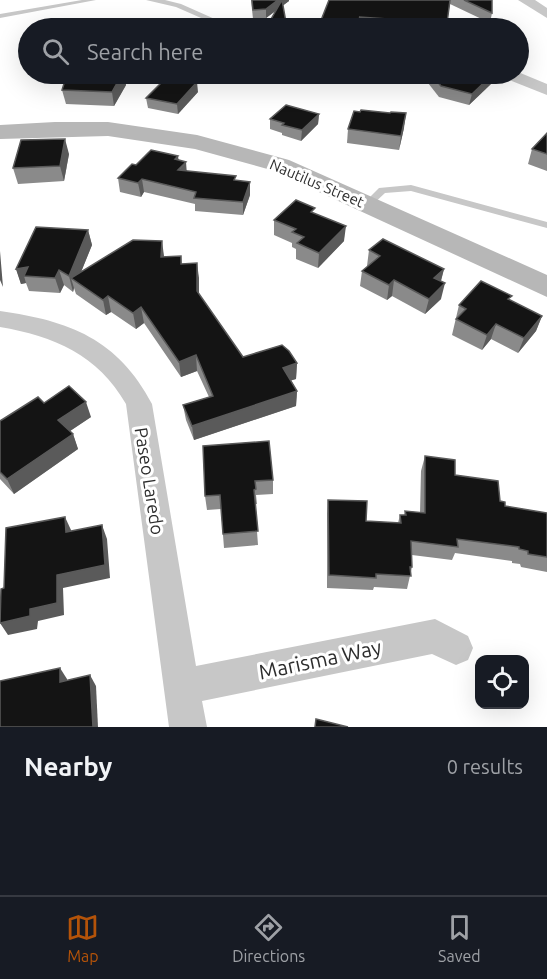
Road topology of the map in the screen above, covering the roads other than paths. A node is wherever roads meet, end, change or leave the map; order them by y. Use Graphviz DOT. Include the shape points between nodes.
graph roads {
  1 [pos="93,0"];
  2 [pos="149,0"];
  3 [pos="525,0"];
  4 [pos="547,14"];
  5 [pos="0,16"];
  6 [pos="205,18"];
  7 [pos="529,83"];
  8 [pos="547,90"];
  9 [pos="0,132"];
  10 [pos="367,205"];
  11 [pos="547,225"];
  12 [pos="547,287"];
  13 [pos="0,319"];
  14 [pos="456,648"];
  15 [pos="182,687"];
  16 [pos="188,727"];
  1 -- 5 [label="lane"];
  2 -- 6 [label="lane" via="169,2"];
  3 -- 4 [label="street"];
  7 -- 8 [label="street"];
  9 -- 10 [label="main road, Nautilus Street" via="108,129 196,142 280,165"];
  10 -- 11 [label="lane" via="382,190 411,188"];
  10 -- 12 [label="main road, Nautilus Street"];
  13 -- 15 [label="street, Paseo Laredo" via="35,323 70,335 100,353 128,381 138,404"];
  14 -- 15 [label="street, Marisma Way" via="435,636"];
  15 -- 16 [label="street, Paseo Laredo"];
}
